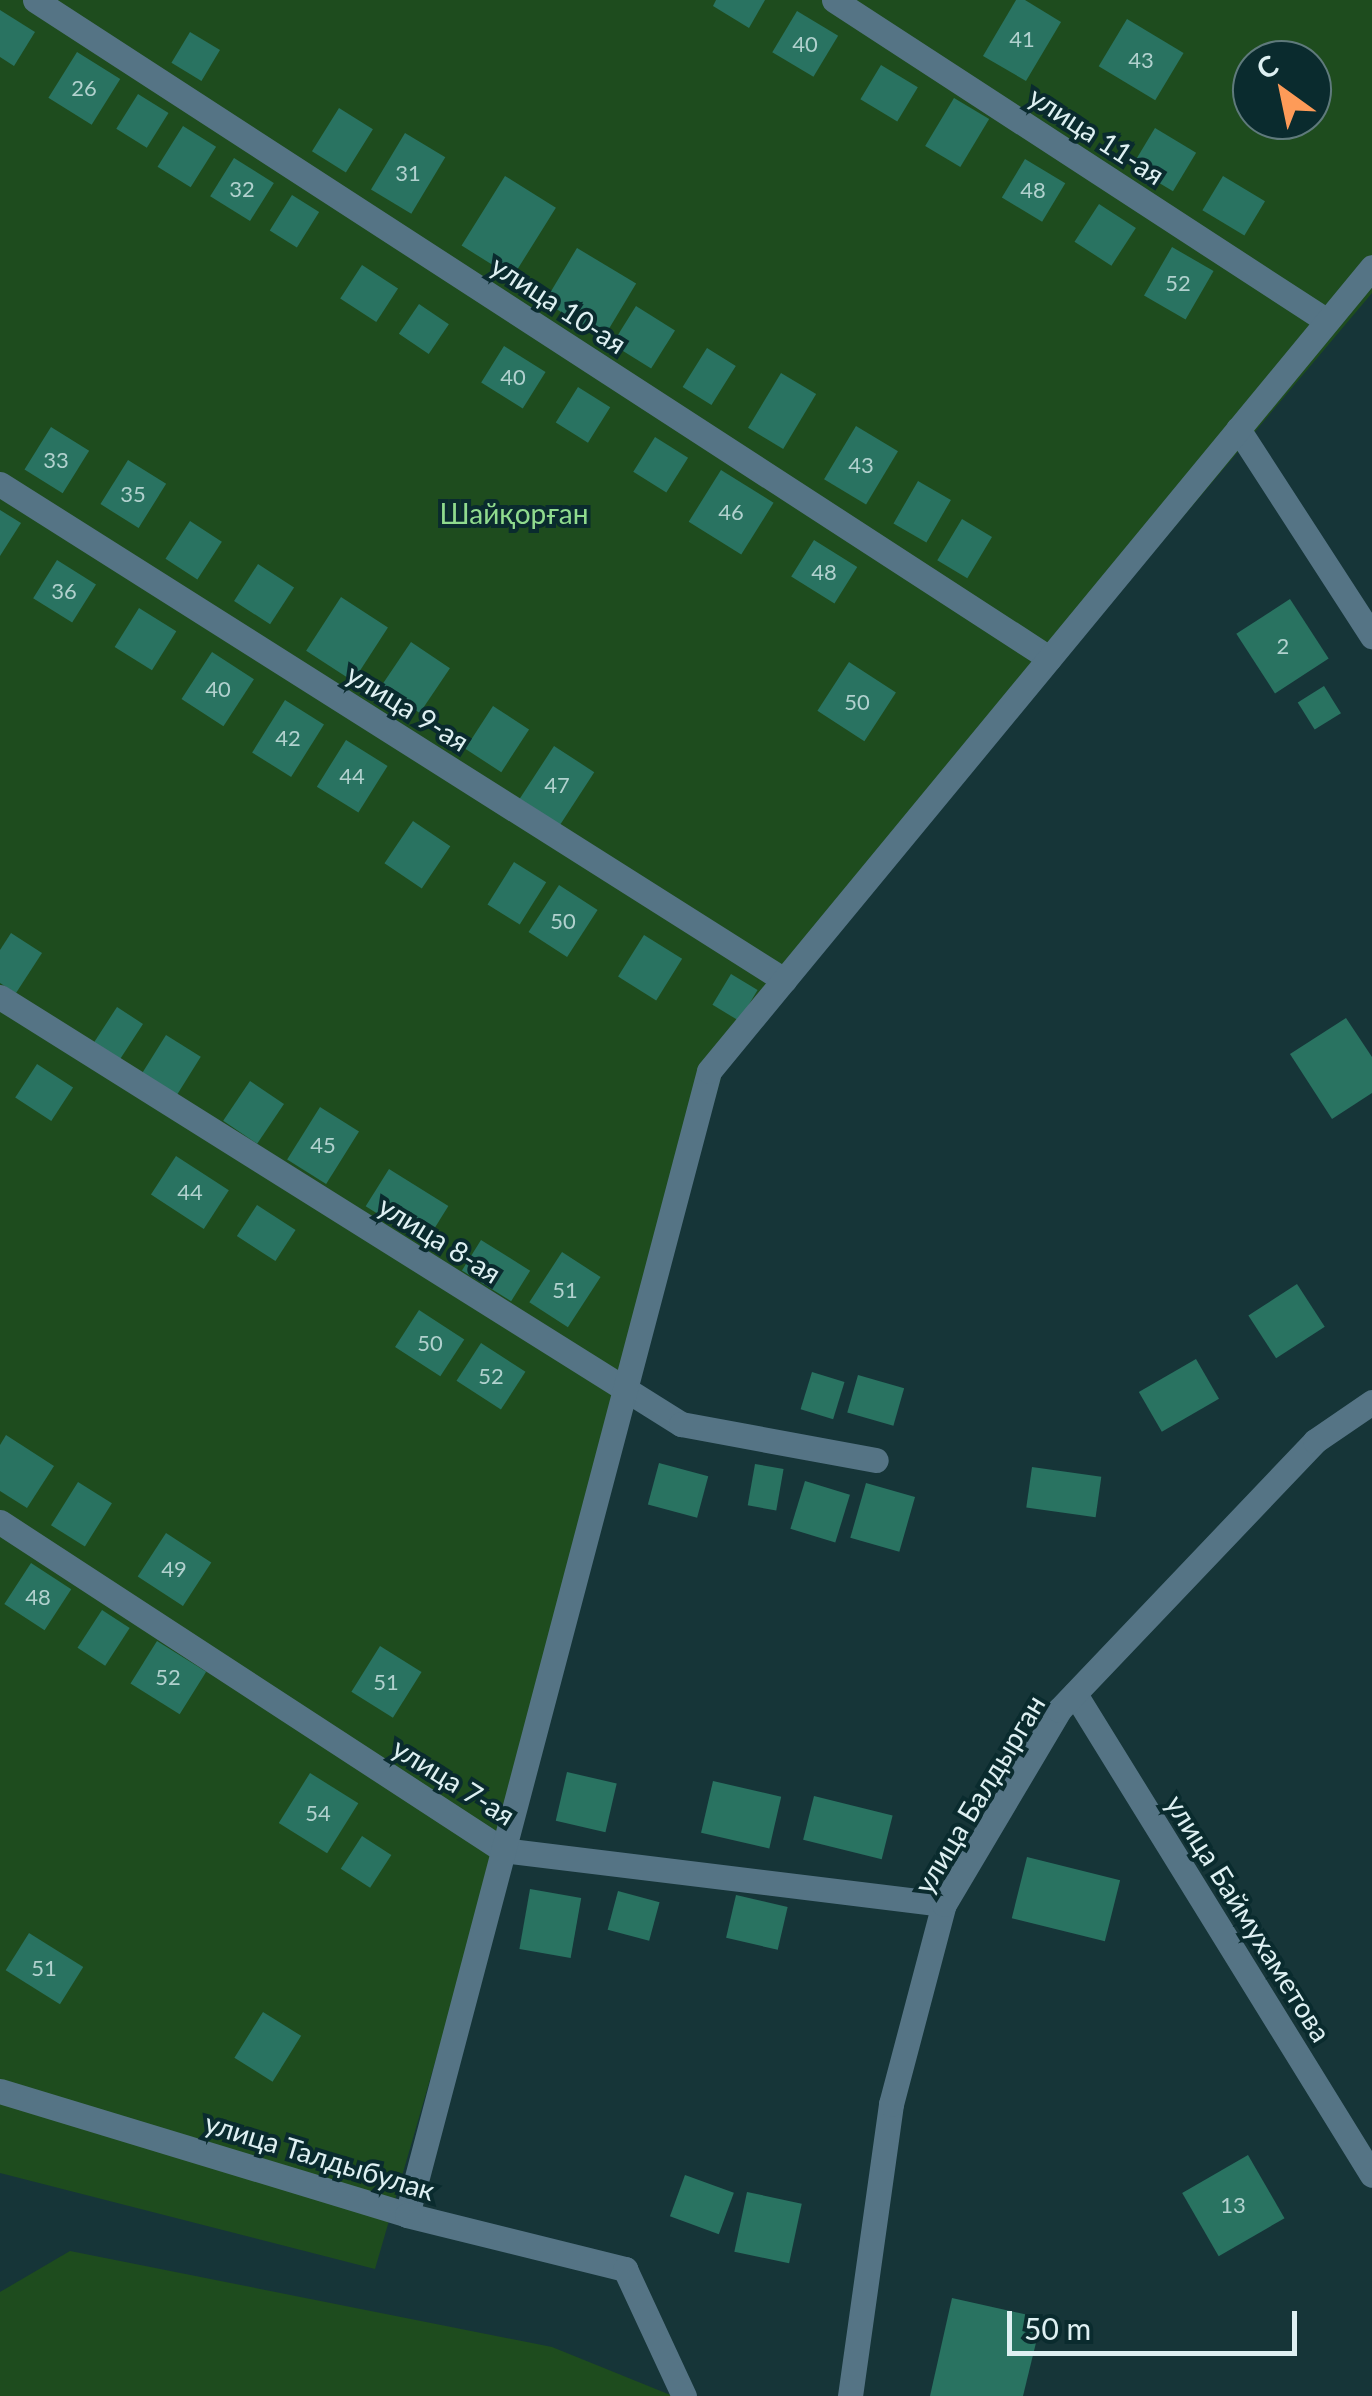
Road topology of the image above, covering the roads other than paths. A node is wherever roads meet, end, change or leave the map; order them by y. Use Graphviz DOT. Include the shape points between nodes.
graph roads {
  1 [pos="36,0"];
  2 [pos="834,0"];
  3 [pos="1372,267"];
  4 [pos="1328,321"];
  5 [pos="1238,429"];
  6 [pos="0,484"];
  7 [pos="1372,636"];
  8 [pos="1049,658"];
  9 [pos="784,980"];
  10 [pos="0,997"];
  11 [pos="624,1392"];
  12 [pos="1372,1402"];
  13 [pos="876,1460"];
  14 [pos="0,1522"];
  15 [pos="1075,1694"];
  16 [pos="503,1850"];
  17 [pos="944,1904"];
  18 [pos="0,2091"];
  19 [pos="1372,2174"];
  20 [pos="407,2215"];
  21 [pos="684,2396"];
  22 [pos="850,2396"];
  1 -- 8 [label="street, улица 10-ая"];
  2 -- 4 [label="street, улица 11-ая"];
  3 -- 4 [label="street"];
  4 -- 5 [label="street"];
  5 -- 7 [label="street"];
  5 -- 8 [label="street"];
  6 -- 9 [label="street, улица 9-ая"];
  8 -- 9 [label="street"];
  9 -- 11 [label="street" via="709,1071"];
  10 -- 11 [label="street, улица 8-ая"];
  11 -- 13 [label="street, улица 8-ая" via="681,1424"];
  11 -- 16 [label="street"];
  12 -- 15 [label="street, улица Балдырган" via="1314,1441"];
  14 -- 16 [label="street, улица 7-ая"];
  15 -- 17 [label="street, улица Балдырган" via="1059,1710"];
  15 -- 19 [label="street, улица Баймухаметова"];
  16 -- 17 [label="street, улица 7-ая"];
  16 -- 20 [label="street"];
  17 -- 22 [label="street, улица Балдырган" via="891,2104"];
  18 -- 20 [label="street, улица Талдыбулак"];
  20 -- 21 [label="street, улица Талдыбулак" via="625,2269"];
}
